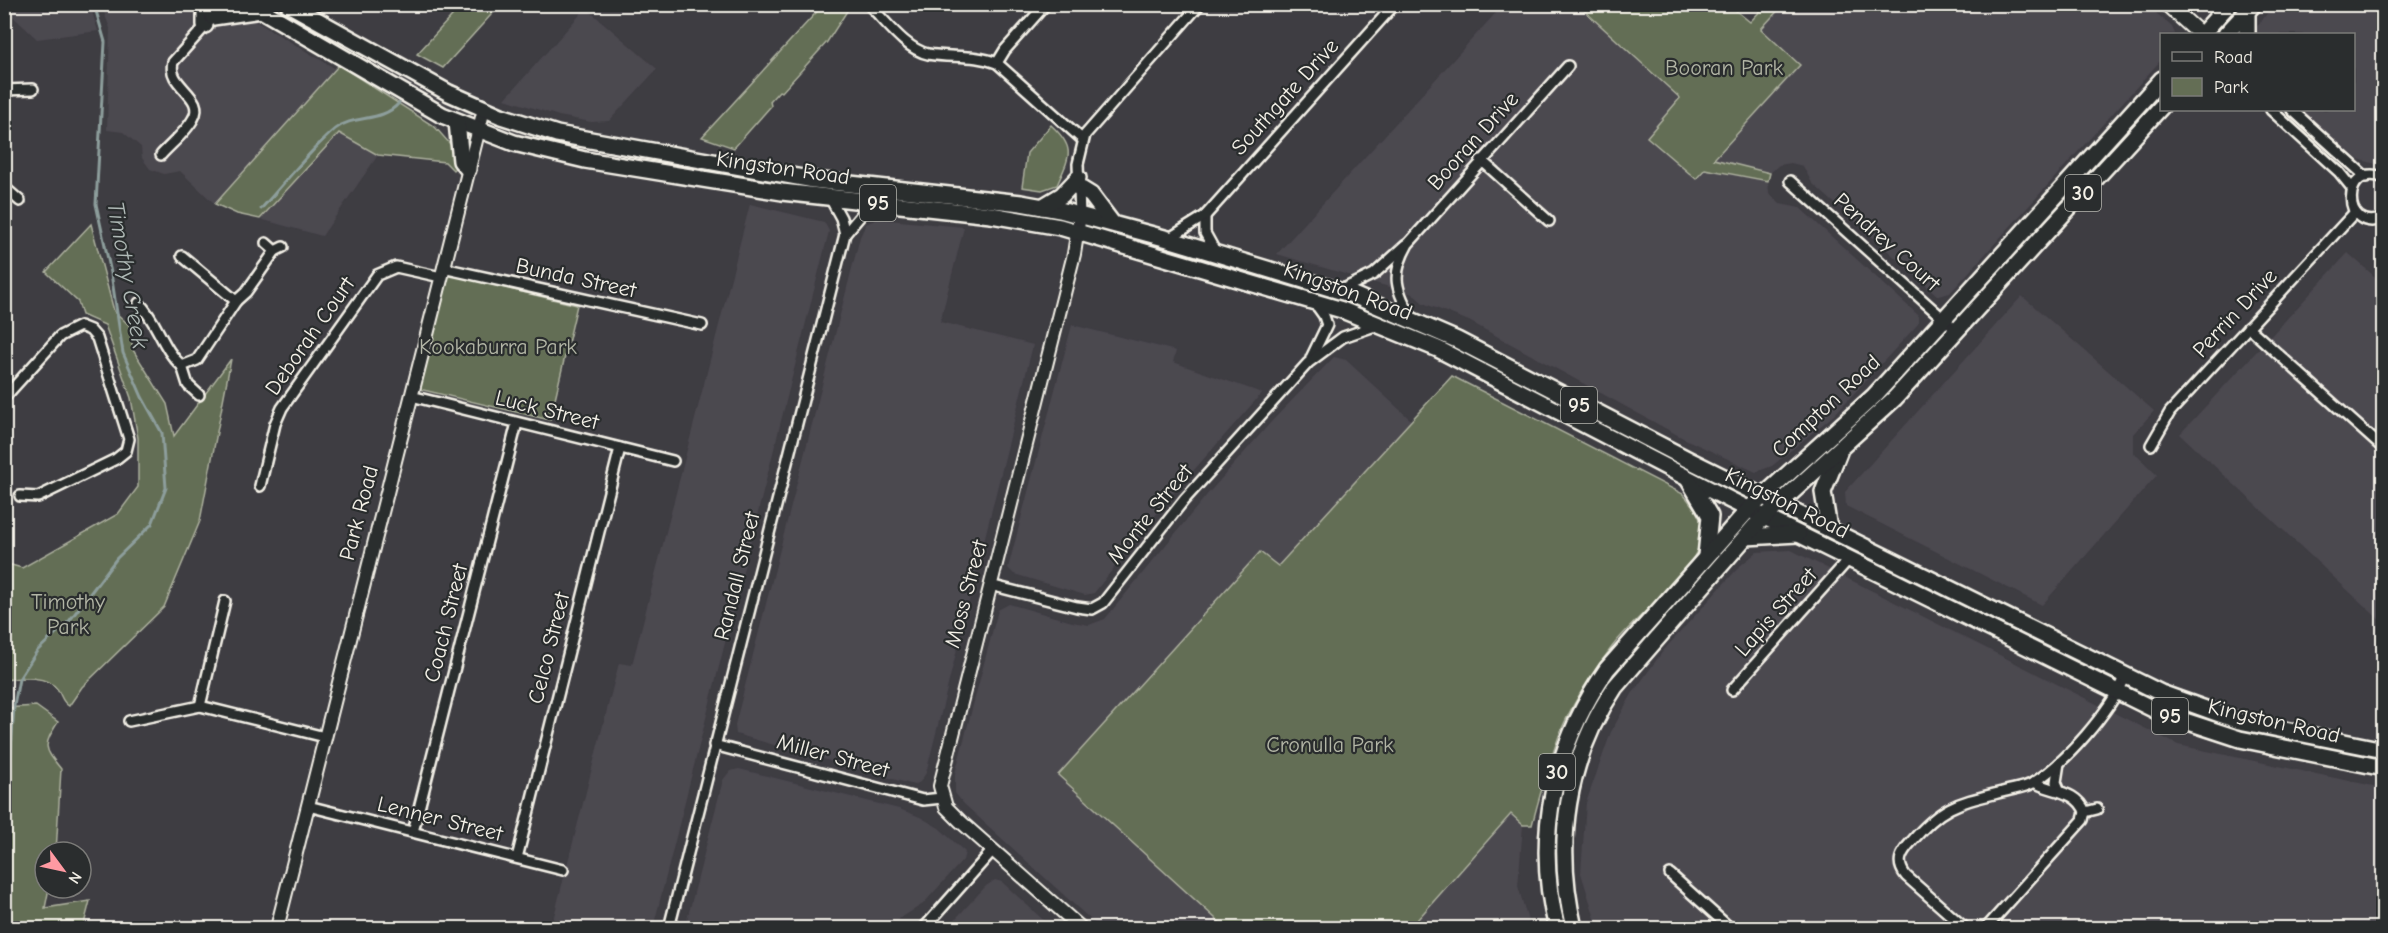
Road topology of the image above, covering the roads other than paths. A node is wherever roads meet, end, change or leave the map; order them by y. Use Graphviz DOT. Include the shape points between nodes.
graph roads {
  1 [pos="225,4"];
  2 [pos="288,4"];
  3 [pos="868,4"];
  4 [pos="1046,4"];
  5 [pos="1200,4"];
  6 [pos="1395,4"];
  7 [pos="2167,4"];
  8 [pos="2229,4"];
  9 [pos="256,7"];
  10 [pos="2250,8"];
  11 [pos="208,16"];
  12 [pos="2200,33"];
  13 [pos="2202,33"];
  14 [pos="2227,33"];
  15 [pos="2247,33"];
  16 [pos="997,63"];
  17 [pos="1568,66"];
  18 [pos="2160,82"];
  19 [pos="33,89"];
  20 [pos="4,90"];
  21 [pos="484,108"];
  22 [pos="2160,108"];
  23 [pos="2272,111"];
  24 [pos="2293,111"];
  25 [pos="457,122"];
  26 [pos="478,130"];
  27 [pos="1083,140"];
  28 [pos="161,155"];
  29 [pos="1481,160"];
  30 [pos="468,169"];
  31 [pos="2366,177"];
  32 [pos="2384,178"];
  33 [pos="1078,182"];
  34 [pos="1790,182"];
  35 [pos="4,187"];
  36 [pos="2352,188"];
  37 [pos="830,198"];
  38 [pos="20,201"];
  39 [pos="872,202"];
  40 [pos="1042,207"];
  41 [pos="2355,212"];
  42 [pos="1080,215"];
  43 [pos="1205,216"];
  44 [pos="2384,218"];
  45 [pos="1549,221"];
  46 [pos="1112,223"];
  47 [pos="1078,231"];
  48 [pos="845,234"];
  49 [pos="1168,239"];
  50 [pos="266,243"];
  51 [pos="1408,244"];
  52 [pos="1216,253"];
  53 [pos="182,256"];
  54 [pos="442,273"];
  55 [pos="1339,291"];
  56 [pos="1314,300"];
  57 [pos="236,301"];
  58 [pos="140,303"];
  59 [pos="1413,320"];
  60 [pos="1943,320"];
  61 [pos="1380,324"];
  62 [pos="702,325"];
  63 [pos="2248,327"];
  64 [pos="1957,332"];
  65 [pos="1308,363"];
  66 [pos="182,366"];
  67 [pos="199,395"];
  68 [pos="411,396"];
  69 [pos="4,398"];
  70 [pos="517,423"];
  71 [pos="2151,445"];
  72 [pos="620,448"];
  73 [pos="2384,449"];
  74 [pos="1839,452"];
  75 [pos="673,461"];
  76 [pos="1688,479"];
  77 [pos="260,486"];
  78 [pos="20,496"];
  79 [pos="1761,496"];
  80 [pos="1778,505"];
  81 [pos="1749,509"];
  82 [pos="1764,517"];
  83 [pos="1829,529"];
  84 [pos="1798,534"];
  85 [pos="1746,537"];
  86 [pos="1706,556"];
  87 [pos="1849,559"];
  88 [pos="990,585"];
  89 [pos="225,601"];
  90 [pos="2126,676"];
  91 [pos="1732,690"];
  92 [pos="2119,692"];
  93 [pos="200,706"];
  94 [pos="129,721"];
  95 [pos="325,737"];
  96 [pos="714,745"];
  97 [pos="2384,750"];
  98 [pos="2059,763"];
  99 [pos="2384,768"];
  100 [pos="2034,782"];
  101 [pos="2060,789"];
  102 [pos="942,798"];
  103 [pos="308,806"];
  104 [pos="2097,809"];
  105 [pos="2085,812"];
  106 [pos="413,832"];
  107 [pos="993,850"];
  108 [pos="517,858"];
  109 [pos="563,870"];
  110 [pos="1670,874"];
  111 [pos="277,928"];
  112 [pos="669,928"];
  113 [pos="924,928"];
  114 [pos="1081,928"];
  115 [pos="1557,928"];
  116 [pos="1574,928"];
  117 [pos="1730,928"];
  118 [pos="1965,928"];
  119 [pos="1986,928"];
  1 -- 11 [label="street"];
  2 -- 21 [label="main road, Kingston Road / 95" via="430,83"];
  3 -- 16 [label="street" via="914,48 927,54"];
  4 -- 16 [label="street"];
  5 -- 27 [label="street"];
  6 -- 43 [label="street, Southgate Drive"];
  7 -- 12 [label="main road"];
  8 -- 13 [label="main road"];
  9 -- 11 [label="main road"];
  9 -- 25 [label="main road, Kingston Road / 95"];
  10 -- 14 [label="main road"];
  10 -- 15 [label="main road"];
  11 -- 28 [label="street" via="173,62 172,75 194,100 193,120"];
  16 -- 27 [label="street"];
  17 -- 29 [label="street, Booran Drive"];
  18 -- 60 [label="main road, Compton Road / 30"];
  19 -- 20 [label="street"];
  21 -- 26 [label="street, Park Road"];
  21 -- 40 [label="main road, Kingston Road / 95" via="538,128 601,143 814,180"];
  22 -- 64 [label="main road, Compton Road / 30"];
  23 -- 36 [label="street"];
  24 -- 31 [label="street"];
  25 -- 26 [label="main road, Kingston Road / 95"];
  25 -- 30 [label="main road" via="461,161"];
  26 -- 30 [label="street, Park Road"];
  26 -- 37 [label="main road, Kingston Road / 95" via="585,160"];
  27 -- 33 [label="street"];
  29 -- 45 [label="street"];
  29 -- 51 [label="street, Booran Drive"];
  30 -- 54 [label="street, Park Road"];
  31 -- 32 [label="street"];
  31 -- 36 [label="street"];
  33 -- 40 [label="main road"];
  33 -- 42 [label="street"];
  33 -- 46 [label="main road"];
  34 -- 60 [label="street, Pendrey Court"];
  35 -- 38 [label="street"];
  36 -- 41 [label="street" via="2350,200"];
  37 -- 39 [label="main road, Kingston Road / 95"];
  37 -- 48 [label="street"];
  39 -- 47 [label="main road, Kingston Road / 95" via="1001,216"];
  39 -- 48 [label="street, Randall Street"];
  40 -- 42 [label="main road, Kingston Road / 95"];
  41 -- 44 [label="street" via="2368,220"];
  41 -- 63 [label="street, Perrin Drive"];
  42 -- 46 [label="main road, Kingston Road / 95"];
  42 -- 47 [label="street, Moss Street"];
  43 -- 49 [label="street, Southgate Drive"];
  43 -- 52 [label="street" via="1205,233"];
  46 -- 49 [label="main road, Kingston Road / 95"];
  47 -- 56 [label="main road, Kingston Road / 95"];
  47 -- 88 [label="street, Moss Street"];
  48 -- 96 [label="street, Randall Street"];
  49 -- 52 [label="main road, Kingston Road / 95"];
  50 -- 57 [label="street" via="279,249"];
  51 -- 55 [label="street, Booran Drive" via="1374,274"];
  51 -- 59 [label="street, Booran Drive" via="1398,263 1396,282"];
  52 -- 55 [label="main road, Kingston Road / 95"];
  53 -- 57 [label="street"];
  54 -- 62 [label="street, Bunda Street"];
  54 -- 68 [label="street, Park Road"];
  54 -- 77 [label="street, Deborah Court" via="396,267 377,274 282,408"];
  55 -- 59 [label="main road, Kingston Road / 95"];
  56 -- 61 [label="main road, Kingston Road / 95"];
  56 -- 65 [label="street, Monte Street" via="1327,325"];
  57 -- 66 [label="street" via="197,360"];
  58 -- 66 [label="street" via="155,322 168,352"];
  59 -- 79 [label="main road, Kingston Road / 95"];
  60 -- 64 [label="street, Pendrey Court"];
  60 -- 79 [label="main road, Compton Road / 30" via="1860,410"];
  61 -- 65 [label="street, Monte Street" via="1343,337"];
  61 -- 76 [label="main road, Kingston Road / 95" via="1438,349"];
  63 -- 71 [label="street, Perrin Drive" via="2170,412"];
  63 -- 73 [label="street"];
  64 -- 74 [label="main road, Compton Road / 30"];
  65 -- 88 [label="street, Monte Street" via="1184,500 1103,603 1092,609 1077,607"];
  66 -- 67 [label="street" via="188,385"];
  68 -- 70 [label="street, Luck Street"];
  68 -- 95 [label="street, Park Road"];
  69 -- 78 [label="street" via="60,336 80,326 97,338 129,439 126,451 116,459 39,497"];
  70 -- 72 [label="street, Luck Street"];
  70 -- 106 [label="street, Coach Street"];
  72 -- 75 [label="street, Luck Street"];
  72 -- 108 [label="street, Celco Street"];
  74 -- 80 [label="main road, Compton Road / 30"];
  74 -- 83 [label="main road" via="1823,492"];
  76 -- 81 [label="main road, Kingston Road / 95"];
  76 -- 86 [label="main road" via="1710,516"];
  79 -- 80 [label="main road, Kingston Road / 95"];
  79 -- 81 [label="main road, Compton Road / 30"];
  80 -- 82 [label="main road, Compton Road / 30"];
  80 -- 83 [label="main road, Kingston Road / 95"];
  81 -- 82 [label="main road, Kingston Road / 95"];
  81 -- 86 [label="main road, Compton Road / 30"];
  82 -- 84 [label="main road, Kingston Road / 95"];
  82 -- 85 [label="main road, Compton Road / 30"];
  83 -- 90 [label="main road, Kingston Road / 95"];
  84 -- 85 [label="main road"];
  84 -- 87 [label="main road, Kingston Road / 95"];
  85 -- 116 [label="main road, Compton Road / 30" via="1625,673 1588,734 1570,789 1564,827 1566,893"];
  86 -- 115 [label="main road, Compton Road / 30" via="1607,669 1569,737 1555,781 1548,827 1549,888"];
  87 -- 91 [label="street, Lapis Street"];
  87 -- 92 [label="main road, Kingston Road / 95"];
  88 -- 102 [label="street, Moss Street" via="940,786"];
  89 -- 93 [label="street"];
  90 -- 92 [label="street"];
  90 -- 97 [label="main road, Kingston Road / 95" via="2230,718"];
  92 -- 98 [label="street"];
  92 -- 99 [label="main road, Kingston Road / 95" via="2218,734"];
  93 -- 94 [label="street"];
  93 -- 95 [label="street"];
  95 -- 103 [label="street, Park Road"];
  96 -- 102 [label="street, Miller Street" via="923,800"];
  96 -- 112 [label="street, Randall Street"];
  98 -- 100 [label="street"];
  98 -- 101 [label="street" via="2056,782"];
  100 -- 101 [label="street"];
  100 -- 118 [label="street" via="1946,809 1932,818 1896,863"];
  101 -- 105 [label="street" via="2078,801"];
  102 -- 107 [label="street" via="960,821"];
  103 -- 106 [label="street, Lenner Street"];
  103 -- 111 [label="street, Park Road"];
  104 -- 105 [label="street"];
  105 -- 119 [label="street" via="2077,829"];
  106 -- 108 [label="street, Lenner Street"];
  107 -- 113 [label="street"];
  107 -- 114 [label="street"];
  108 -- 109 [label="street, Lenner Street"];
  110 -- 117 [label="street"];
}
